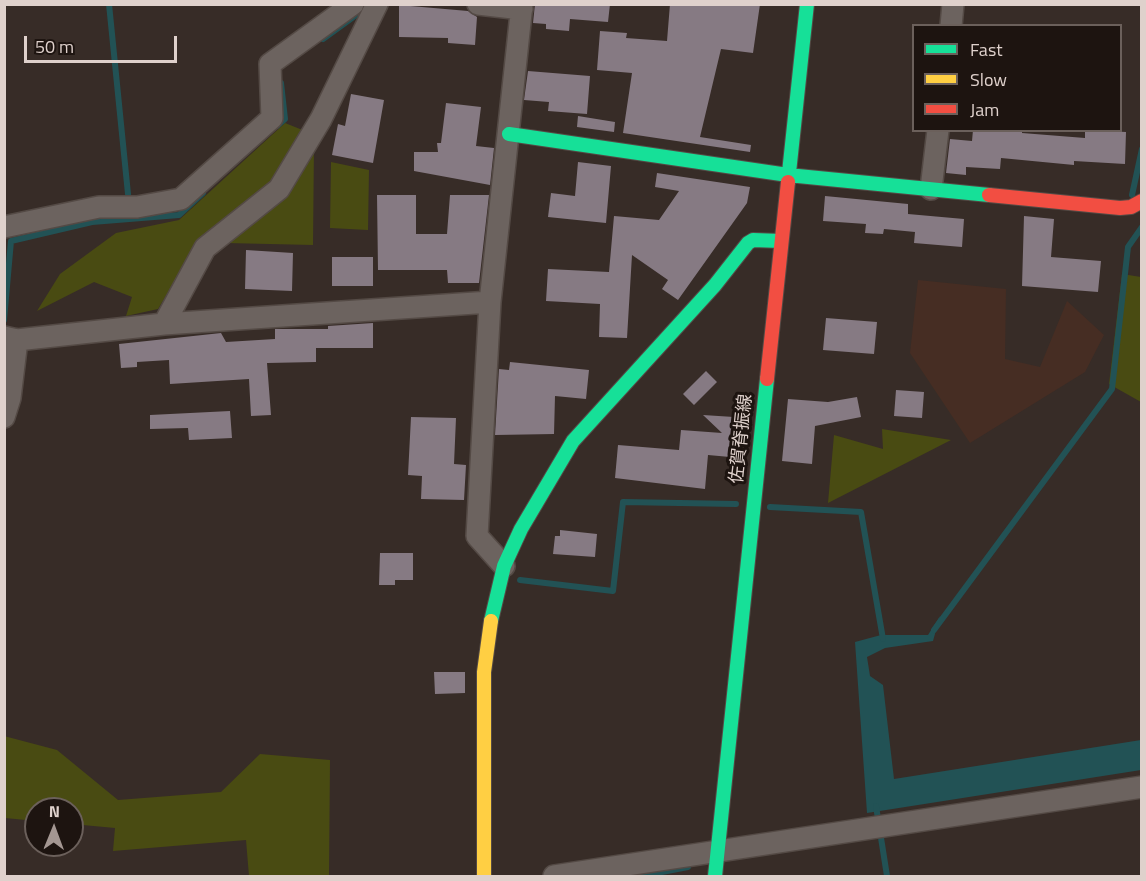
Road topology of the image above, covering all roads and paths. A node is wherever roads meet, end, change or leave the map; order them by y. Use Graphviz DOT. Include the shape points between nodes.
graph roads {
  1 [pos="353,4"];
  2 [pos="377,4"];
  3 [pos="478,4"];
  4 [pos="807,4"];
  5 [pos="953,4"];
  6 [pos="522,7"];
  7 [pos="951,24"];
  8 [pos="938,132"];
  9 [pos="509,134"];
  10 [pos="788,175"];
  11 [pos="931,189"];
  12 [pos="1136,204"];
  13 [pos="4,227"];
  14 [pos="781,241"];
  15 [pos="490,302"];
  16 [pos="164,324"];
  17 [pos="11,339"];
  18 [pos="4,417"];
  19 [pos="504,566"];
  20 [pos="1142,787"];
  21 [pos="717,852"];
  22 [pos="484,876"];
  23 [pos="554,876"];
  24 [pos="715,876"];
  1 -- 13 [label="street" via="270,64 272,118 181,199 137,207 99,207"];
  2 -- 16 [label="street" via="321,119 279,189 205,248"];
  3 -- 6 [label="street"];
  4 -- 10 [label="street, 佐賀脊振線"];
  5 -- 7 [label="street"];
  6 -- 9 [label="street"];
  8 -- 11 [label="street"];
  9 -- 10 [label="street"];
  9 -- 15 [label="street"];
  10 -- 11 [label="street"];
  10 -- 14 [label="street, 佐賀脊振線"];
  11 -- 12 [label="street" via="1120,208"];
  14 -- 19 [label="street" via="748,243 573,441"];
  14 -- 21 [label="street, 佐賀脊振線"];
  15 -- 16 [label="street"];
  15 -- 19 [label="street" via="477,536"];
  16 -- 17 [label="street"];
  17 -- 18 [label="street" via="10,398"];
  19 -- 22 [label="street" via="484,672"];
  20 -- 21 [label="street"];
  21 -- 23 [label="street"];
  21 -- 24 [label="street, 佐賀脊振線"];
}
